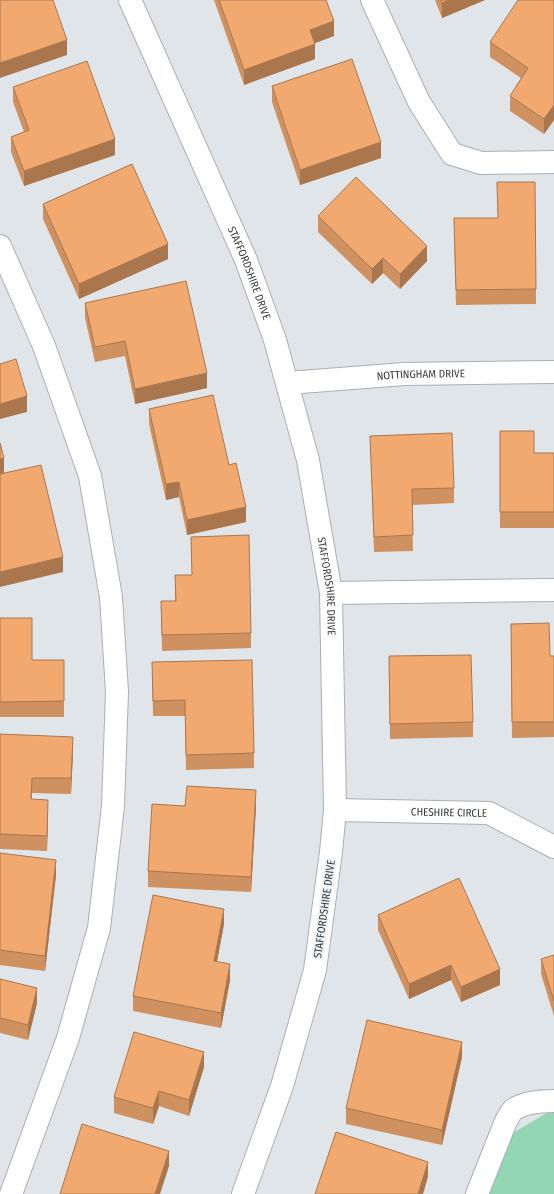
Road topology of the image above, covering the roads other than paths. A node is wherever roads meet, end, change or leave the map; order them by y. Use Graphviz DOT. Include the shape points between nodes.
graph roads {
  1 [pos="130,0"];
  2 [pos="372,0"];
  3 [pos="554,162"];
  4 [pos="0,246"];
  5 [pos="554,372"];
  6 [pos="288,383"];
  7 [pos="554,590"];
  8 [pos="331,593"];
  9 [pos="335,810"];
  10 [pos="554,847"];
  11 [pos="554,1101"];
  12 [pos="11,1194"];
  13 [pos="242,1194"];
  14 [pos="477,1194"];
  1 -- 6 [label="street, STAFFORDSHIRE DRIVE" via="246,260"];
  2 -- 3 [label="street" via="419,102 452,154 482,163"];
  4 -- 12 [label="street" via="44,346 90,476 111,597 117,692 113,806 99,928 68,1038"];
  5 -- 6 [label="street, NOTTINGHAM DRIVE" via="404,374"];
  6 -- 8 [label="street, STAFFORDSHIRE DRIVE" via="308,460"];
  7 -- 8 [label="street"];
  8 -- 9 [label="street, STAFFORDSHIRE DRIVE"];
  9 -- 10 [label="street, CHESHIRE CIRCLE" via="489,813"];
  9 -- 13 [label="street, STAFFORDSHIRE DRIVE" via="315,970 282,1086"];
  11 -- 14 [label="street" via="538,1101 513,1110 506,1121"];
}
